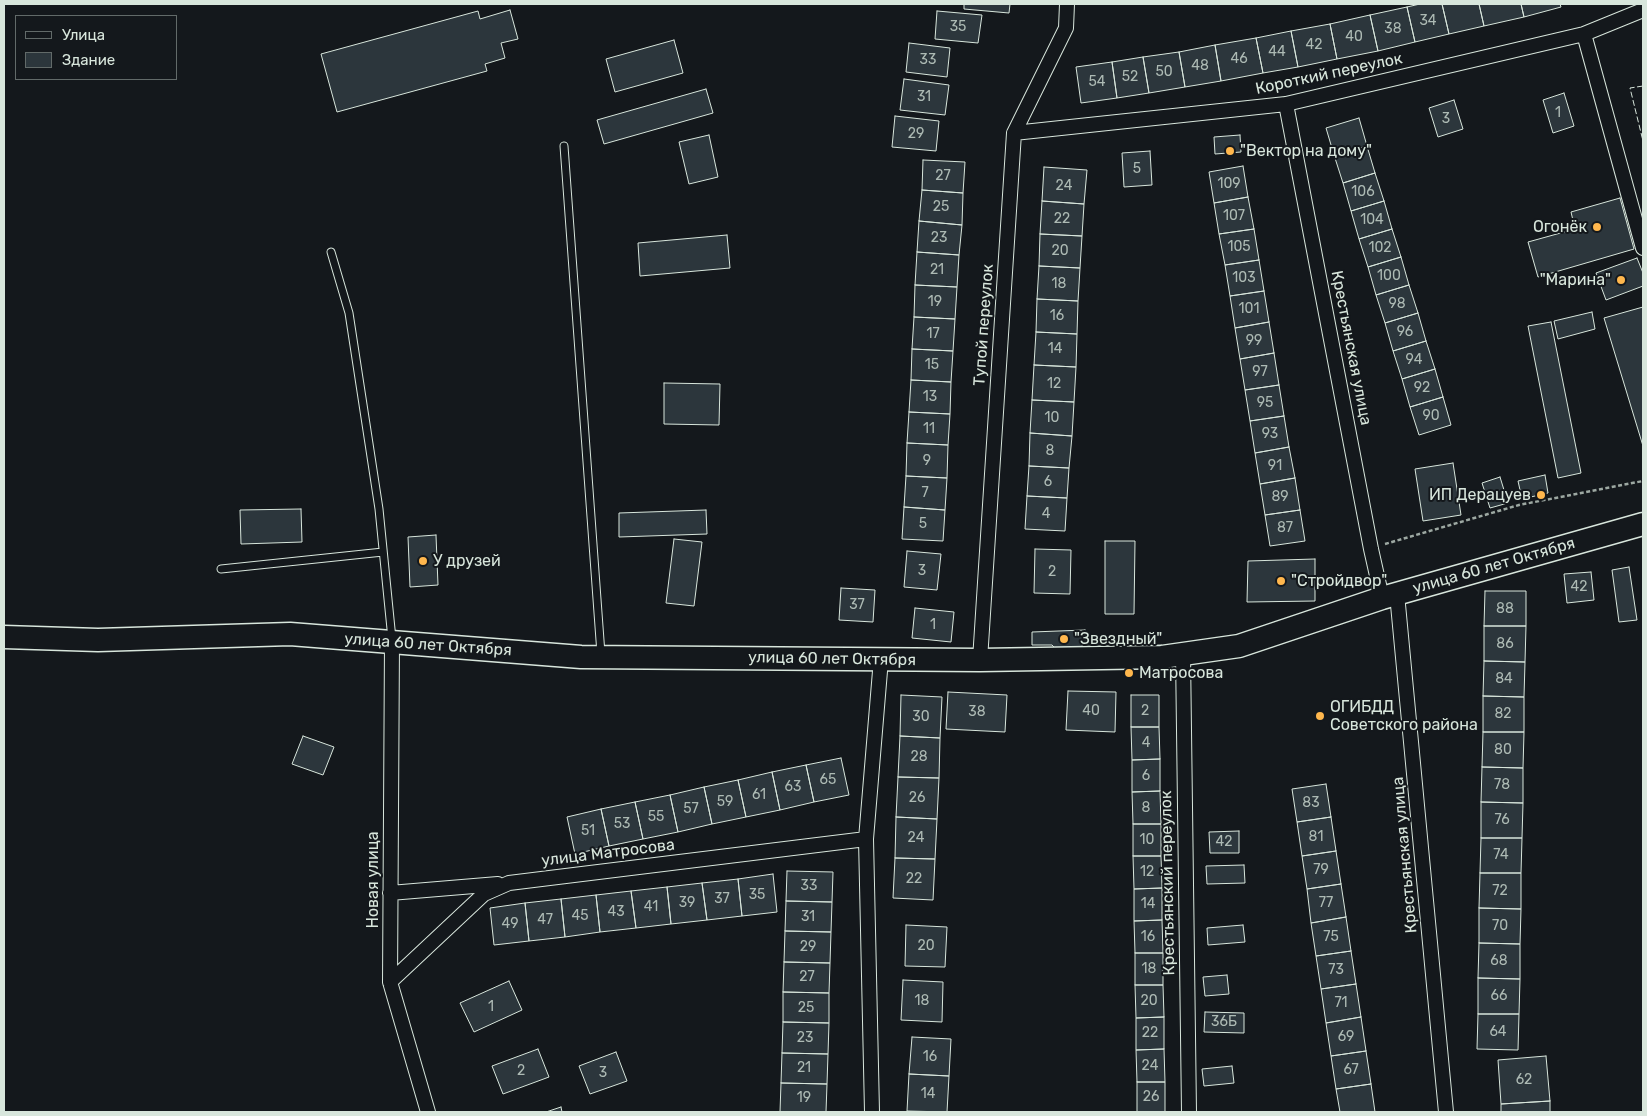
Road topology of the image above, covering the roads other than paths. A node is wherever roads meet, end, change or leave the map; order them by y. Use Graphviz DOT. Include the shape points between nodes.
graph roads {
  1 [pos="1067,4"];
  2 [pos="1643,10"];
  3 [pos="1584,34"];
  4 [pos="1286,104"];
  5 [pos="1014,134"];
  6 [pos="564,146"];
  7 [pos="1643,248"];
  8 [pos="331,252"];
  9 [pos="1643,524"];
  10 [pos="383,552"];
  11 [pos="221,569"];
  12 [pos="1390,596"];
  13 [pos="4,637"];
  14 [pos="392,642"];
  15 [pos="1183,654"];
  16 [pos="601,657"];
  17 [pos="881,659"];
  18 [pos="980,660"];
  19 [pos="866,839"];
  20 [pos="509,883"];
  21 [pos="390,893"];
  22 [pos="390,982"];
  23 [pos="428,1112"];
  24 [pos="872,1112"];
  25 [pos="1188,1112"];
  26 [pos="1446,1112"];
  1 -- 5 [label="street, Тупой переулок" via="1066,28"];
  2 -- 3 [label="street, Короткий переулок"];
  3 -- 4 [label="street, Короткий переулок"];
  3 -- 7 [label="street"];
  4 -- 5 [label="street, Короткий переулок"];
  4 -- 12 [label="street, Крестьянская улица" via="1371,548"];
  5 -- 18 [label="street, Тупой переулок"];
  6 -- 16 [label="lane"];
  8 -- 10 [label="lane" via="349,313"];
  9 -- 12 [label="main road, улица 60 лет Октября"];
  10 -- 11 [label="lane"];
  10 -- 14 [label="lane"];
  12 -- 15 [label="main road, улица 60 лет Октября" via="1239,646"];
  12 -- 26 [label="street, Крестьянская улица"];
  13 -- 14 [label="main road, улица 60 лет Октября" via="98,640 290,634"];
  14 -- 16 [label="main road, улица 60 лет Октября"];
  14 -- 21 [label="street, Новая улица"];
  15 -- 18 [label="main road, улица 60 лет Октября"];
  15 -- 25 [label="street, Крестьянский переулок"];
  16 -- 17 [label="main road, улица 60 лет Октября"];
  17 -- 18 [label="main road, улица 60 лет Октября"];
  17 -- 19 [label="street"];
  19 -- 20 [label="street, улица Матросова"];
  19 -- 24 [label="street"];
  20 -- 21 [label="street"];
  20 -- 22 [label="street, улица Матросова" via="484,894"];
  21 -- 22 [label="street, Новая улица"];
  22 -- 23 [label="street, Новая улица"];
}
